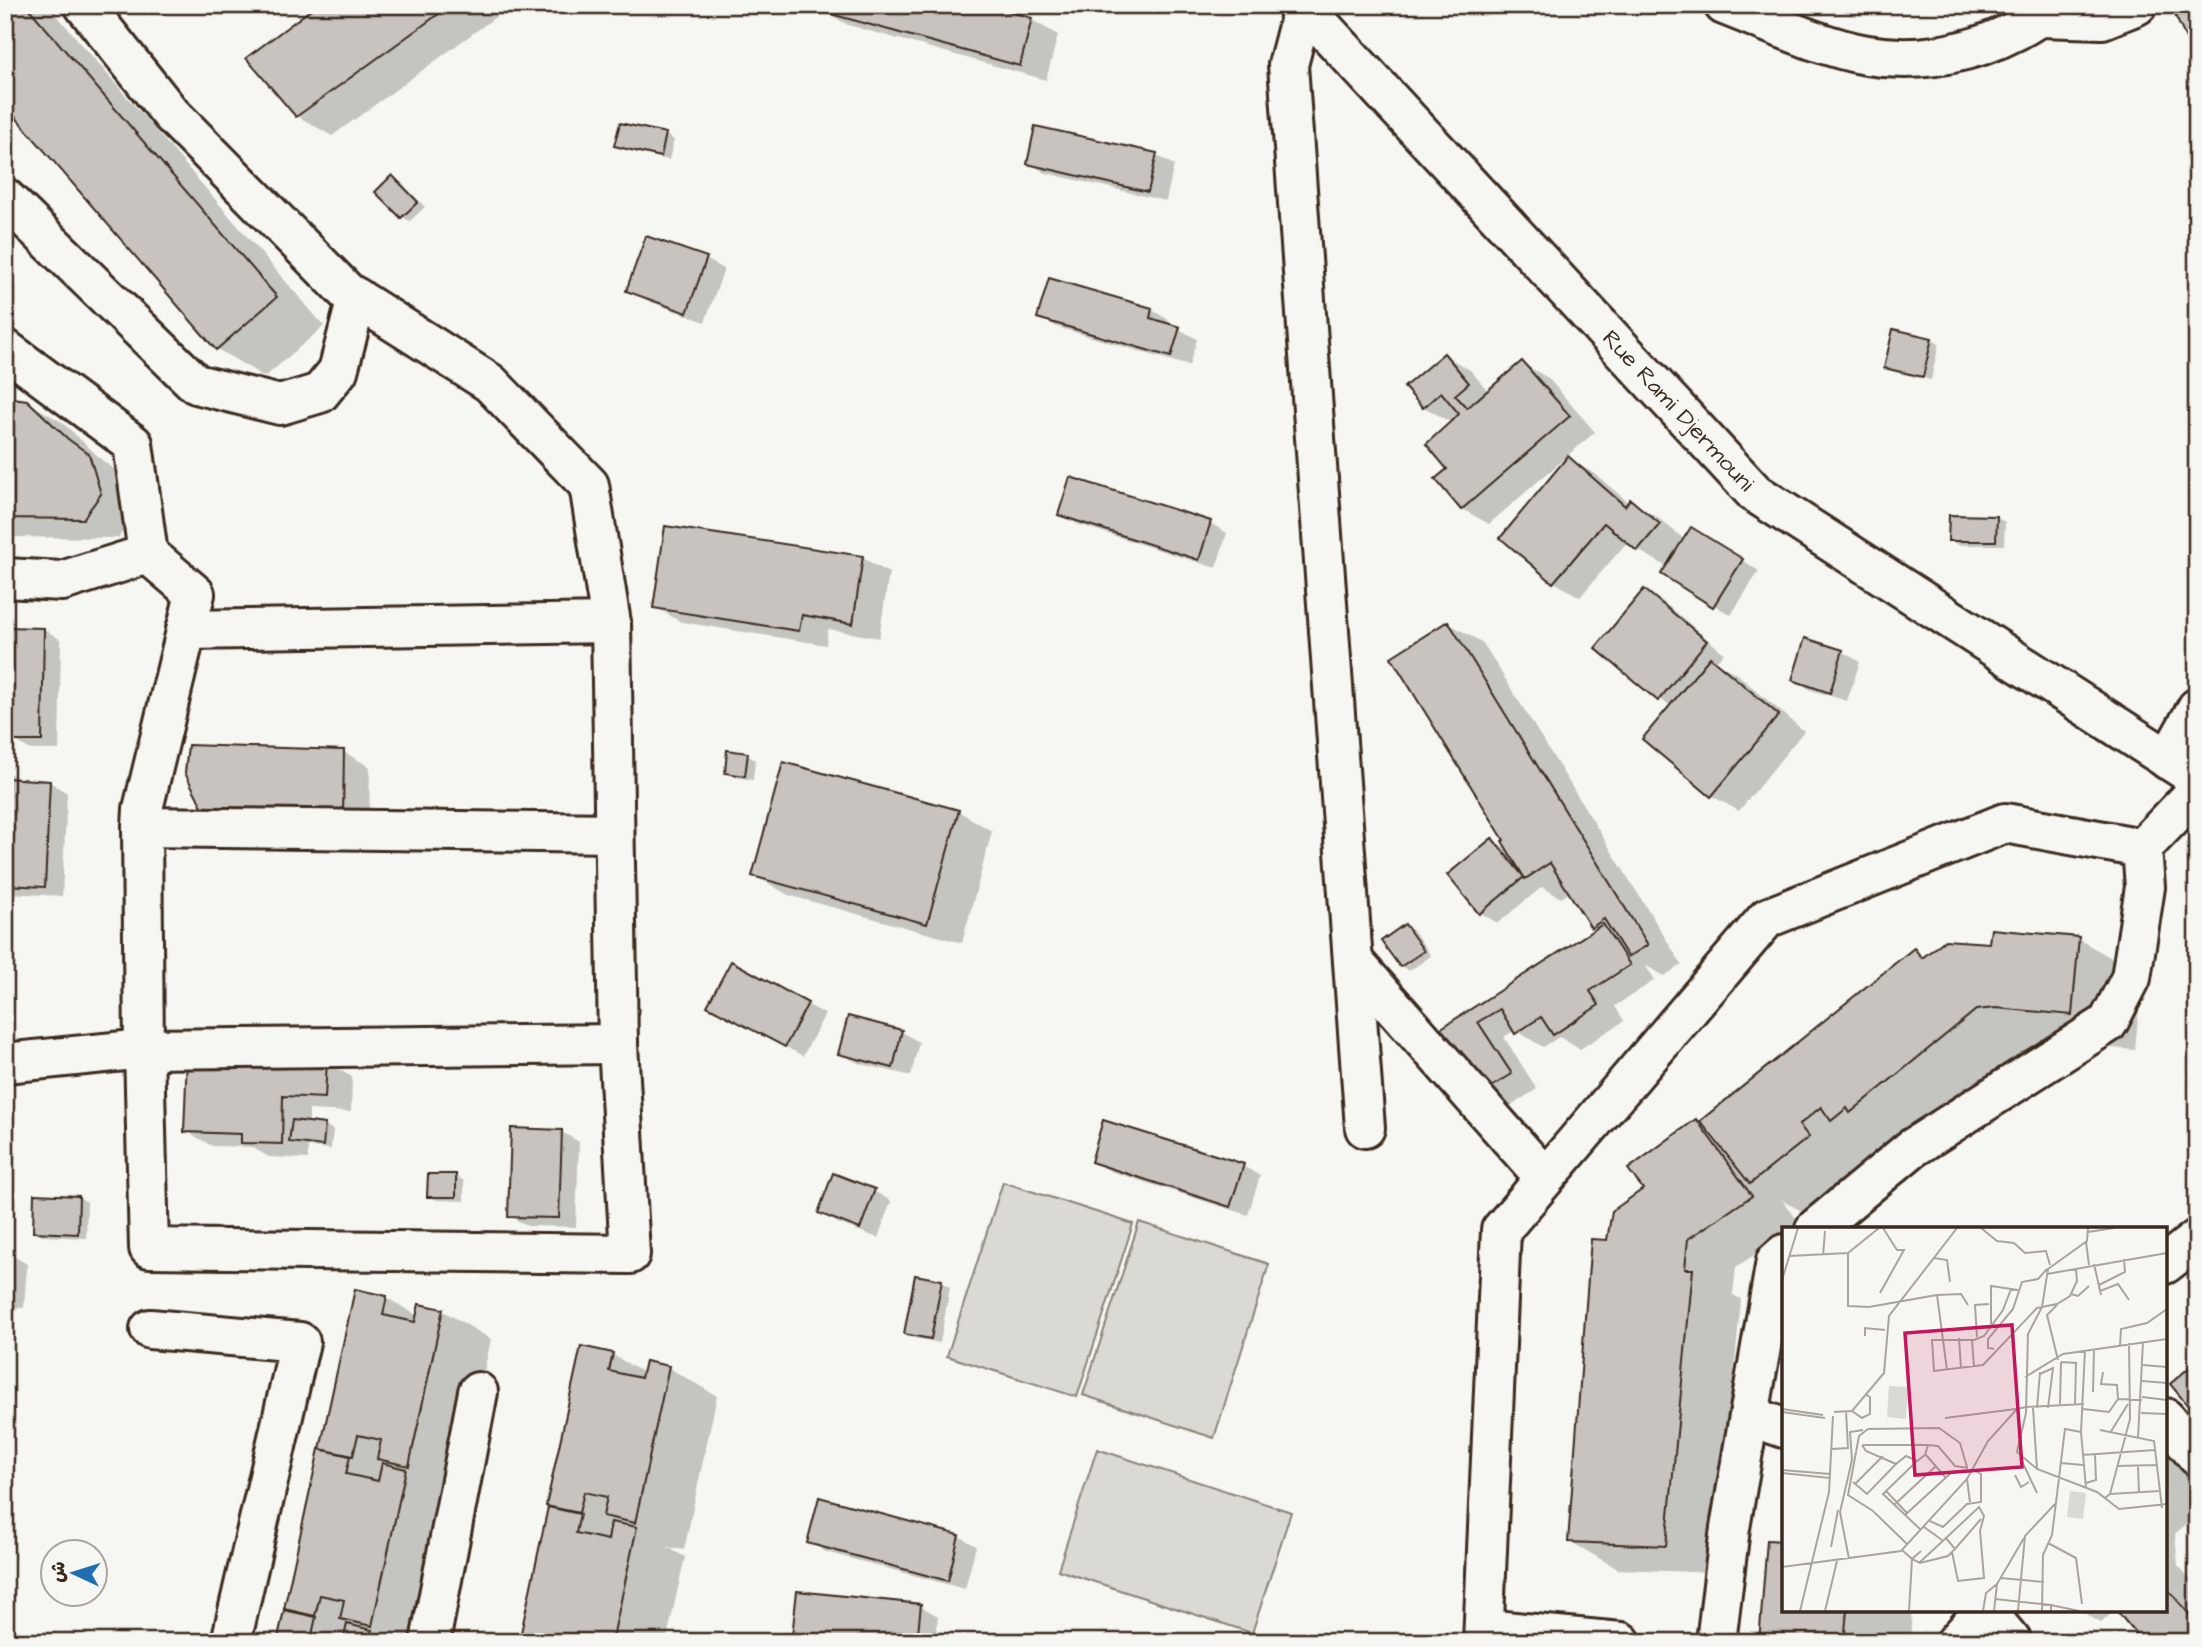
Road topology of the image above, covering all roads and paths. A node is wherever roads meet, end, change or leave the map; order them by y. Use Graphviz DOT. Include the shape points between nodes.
graph roads {
  1 [pos="84,5"];
  2 [pos="1724,5"];
  3 [pos="2137,5"];
  4 [pos="1303,6"];
  5 [pos="2047,11"];
  6 [pos="5,198"];
  7 [pos="357,298"];
  8 [pos="5,349"];
  9 [pos="148,554"];
  10 [pos="5,578"];
  11 [pos="611,623"];
  12 [pos="186,630"];
  13 [pos="2197,708"];
  14 [pos="2182,769"];
  15 [pos="2197,791"];
  16 [pos="142,827"];
  17 [pos="614,833"];
  18 [pos="2142,848"];
  19 [pos="1354,962"];
  20 [pos="618,1044"];
  21 [pos="144,1049"];
  22 [pos="5,1063"];
  23 [pos="1365,1128"];
  24 [pos="1545,1178"];
  25 [pos="1817,1227"];
  26 [pos="2197,1239"];
  27 [pos="1782,1256"];
  28 [pos="2167,1263"];
  29 [pos="150,1329"];
  30 [pos="478,1392"];
  31 [pos="2167,1420"];
  32 [pos="1767,1422"];
  33 [pos="2197,1456"];
  34 [pos="1983,1612"];
  35 [pos="1987,1612"];
  36 [pos="1484,1635"];
  37 [pos="231,1642"];
  38 [pos="430,1642"];
  39 [pos="1621,1642"];
  40 [pos="1716,1642"];
  41 [pos="1956,1642"];
  42 [pos="2012,1642"];
  1 -- 7 [label="street" via="171,114"];
  2 -- 5 [label="street" via="1866,55 1914,58 1961,52 2002,38"];
  3 -- 5 [label="street" via="2102,19"];
  4 -- 14 [label="street, Rue Rami Djermouni" via="1755,493"];
  4 -- 19 [label="street" via="1288,65"];
  6 -- 7 [label="street" via="196,384 280,405 320,393 338,371"];
  7 -- 11 [label="street" via="489,383 589,485"];
  8 -- 9 [label="street" via="133,444"];
  9 -- 10 [label="street" via="62,581"];
  9 -- 12 [label="street" via="195,594"];
  11 -- 12 [label="street"];
  11 -- 17 [label="street"];
  12 -- 16 [label="street"];
  13 -- 14 [label="street"];
  15 -- 18 [label="street"];
  16 -- 17 [label="street"];
  16 -- 21 [label="street"];
  17 -- 20 [label="street"];
  18 -- 24 [label="street" via="2005,823 1767,918"];
  18 -- 25 [label="street" via="2145,887 2131,978 2108,1023 1912,1149"];
  19 -- 23 [label="street"];
  19 -- 24 [label="street"];
  20 -- 21 [label="street"];
  20 -- 21 [label="street" via="630,1254 149,1248"];
  21 -- 22 [label="street"];
  24 -- 36 [label="street" via="1501,1230"];
  26 -- 28 [label="street"];
  27 -- 32 [label="street" via="1776,1261"];
  29 -- 37 [label="street" via="300,1342"];
  30 -- 38 [label="street"];
  31 -- 33 [label="street"];
  32 -- 40 [label="street" via="1730,1528"];
  34 -- 41 [label="street"];
  35 -- 42 [label="street"];
  36 -- 39 [label="street"];
}
